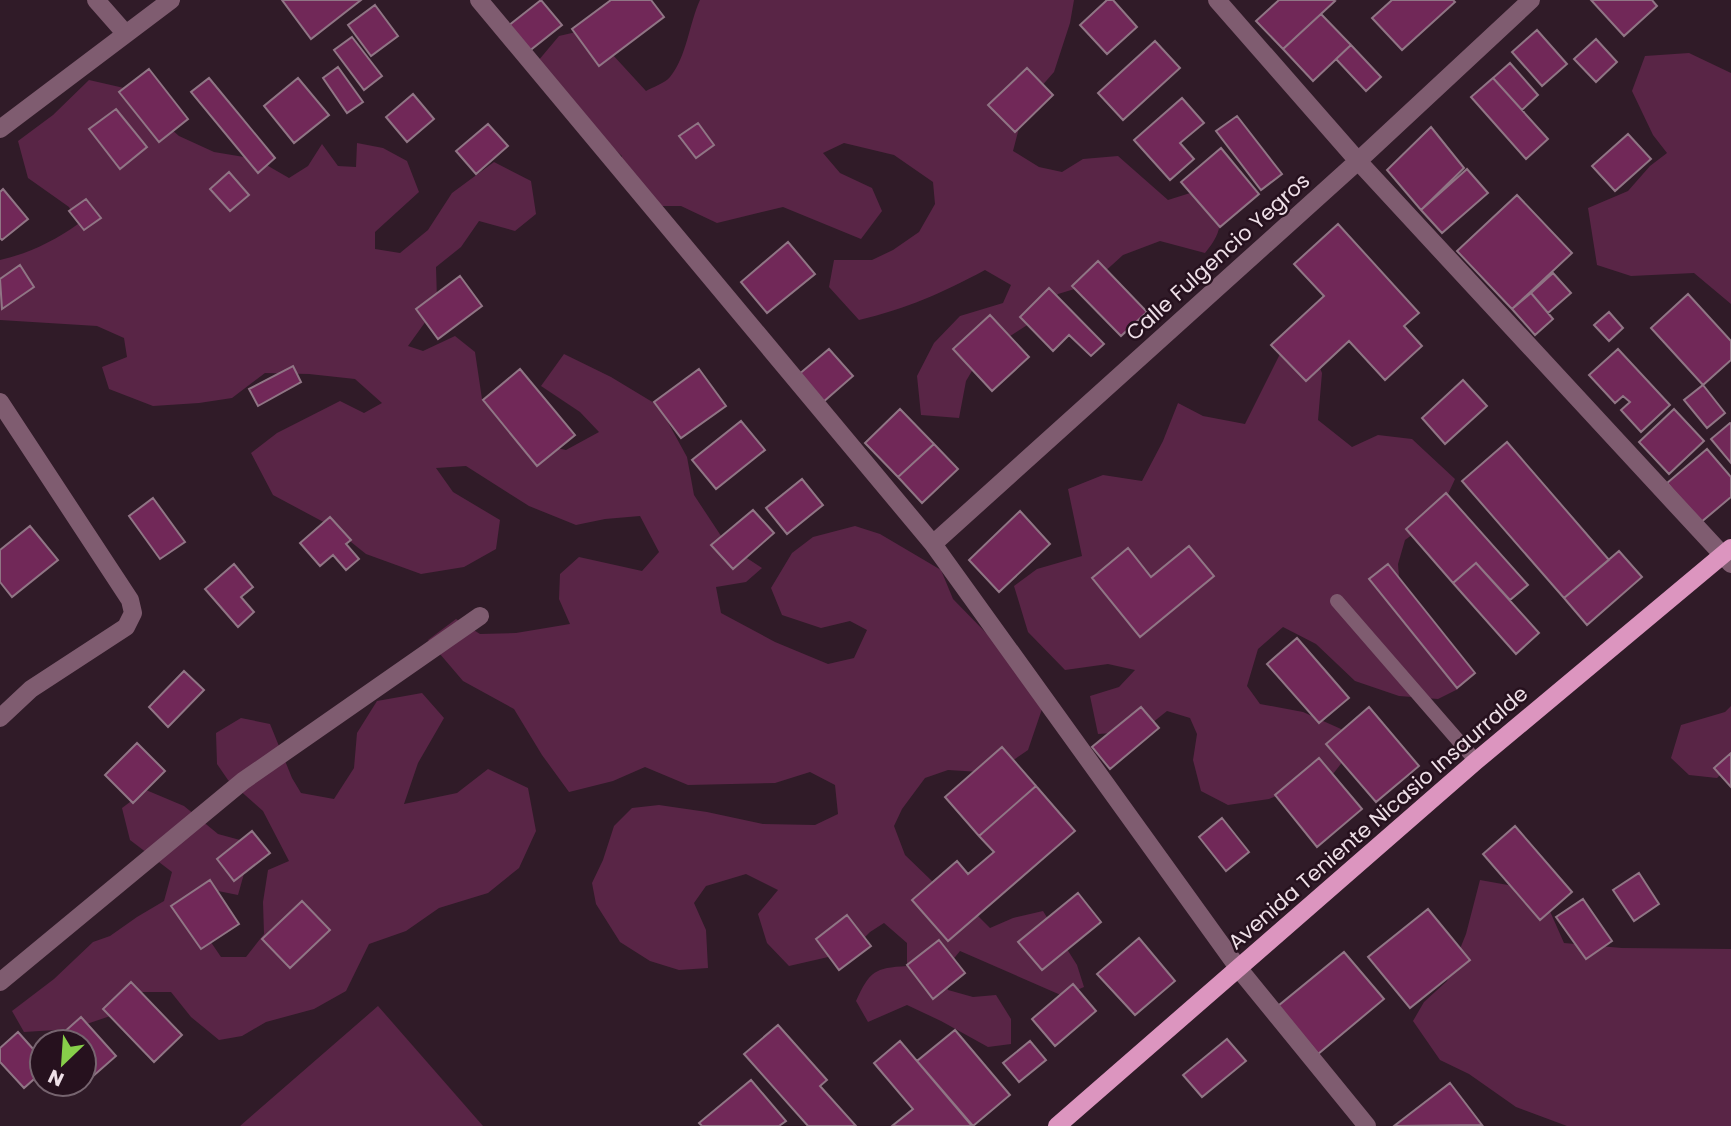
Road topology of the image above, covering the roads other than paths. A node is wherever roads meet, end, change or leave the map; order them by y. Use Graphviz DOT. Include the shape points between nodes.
graph roads {
  1 [pos="96,0"];
  2 [pos="171,0"];
  3 [pos="479,0"];
  4 [pos="1217,0"];
  5 [pos="1531,0"];
  6 [pos="125,33"];
  7 [pos="0,129"];
  8 [pos="1358,161"];
  9 [pos="0,402"];
  10 [pos="933,544"];
  11 [pos="1728,556"];
  12 [pos="1337,601"];
  13 [pos="480,616"];
  14 [pos="0,718"];
  15 [pos="1476,761"];
  16 [pos="1238,969"];
  17 [pos="0,982"];
  18 [pos="1057,1126"];
  19 [pos="1367,1126"];
  1 -- 6 [label="street"];
  2 -- 6 [label="street"];
  3 -- 10 [label="street"];
  4 -- 8 [label="street"];
  5 -- 8 [label="street, Calle Fulgencio Yegros"];
  6 -- 7 [label="street"];
  8 -- 10 [label="street, Calle Fulgencio Yegros"];
  8 -- 11 [label="street"];
  9 -- 14 [label="street" via="130,600 133,613 126,627 30,689"];
  10 -- 16 [label="street"];
  11 -- 15 [label="main road, Avenida Teniente Nicasio Insaurralde"];
  12 -- 15 [label="lane"];
  13 -- 17 [label="street" via="243,781"];
  15 -- 16 [label="main road, Avenida Teniente Nicasio Insaurralde"];
  16 -- 18 [label="main road, Avenida Teniente Nicasio Insaurralde"];
  16 -- 19 [label="street"];
}
